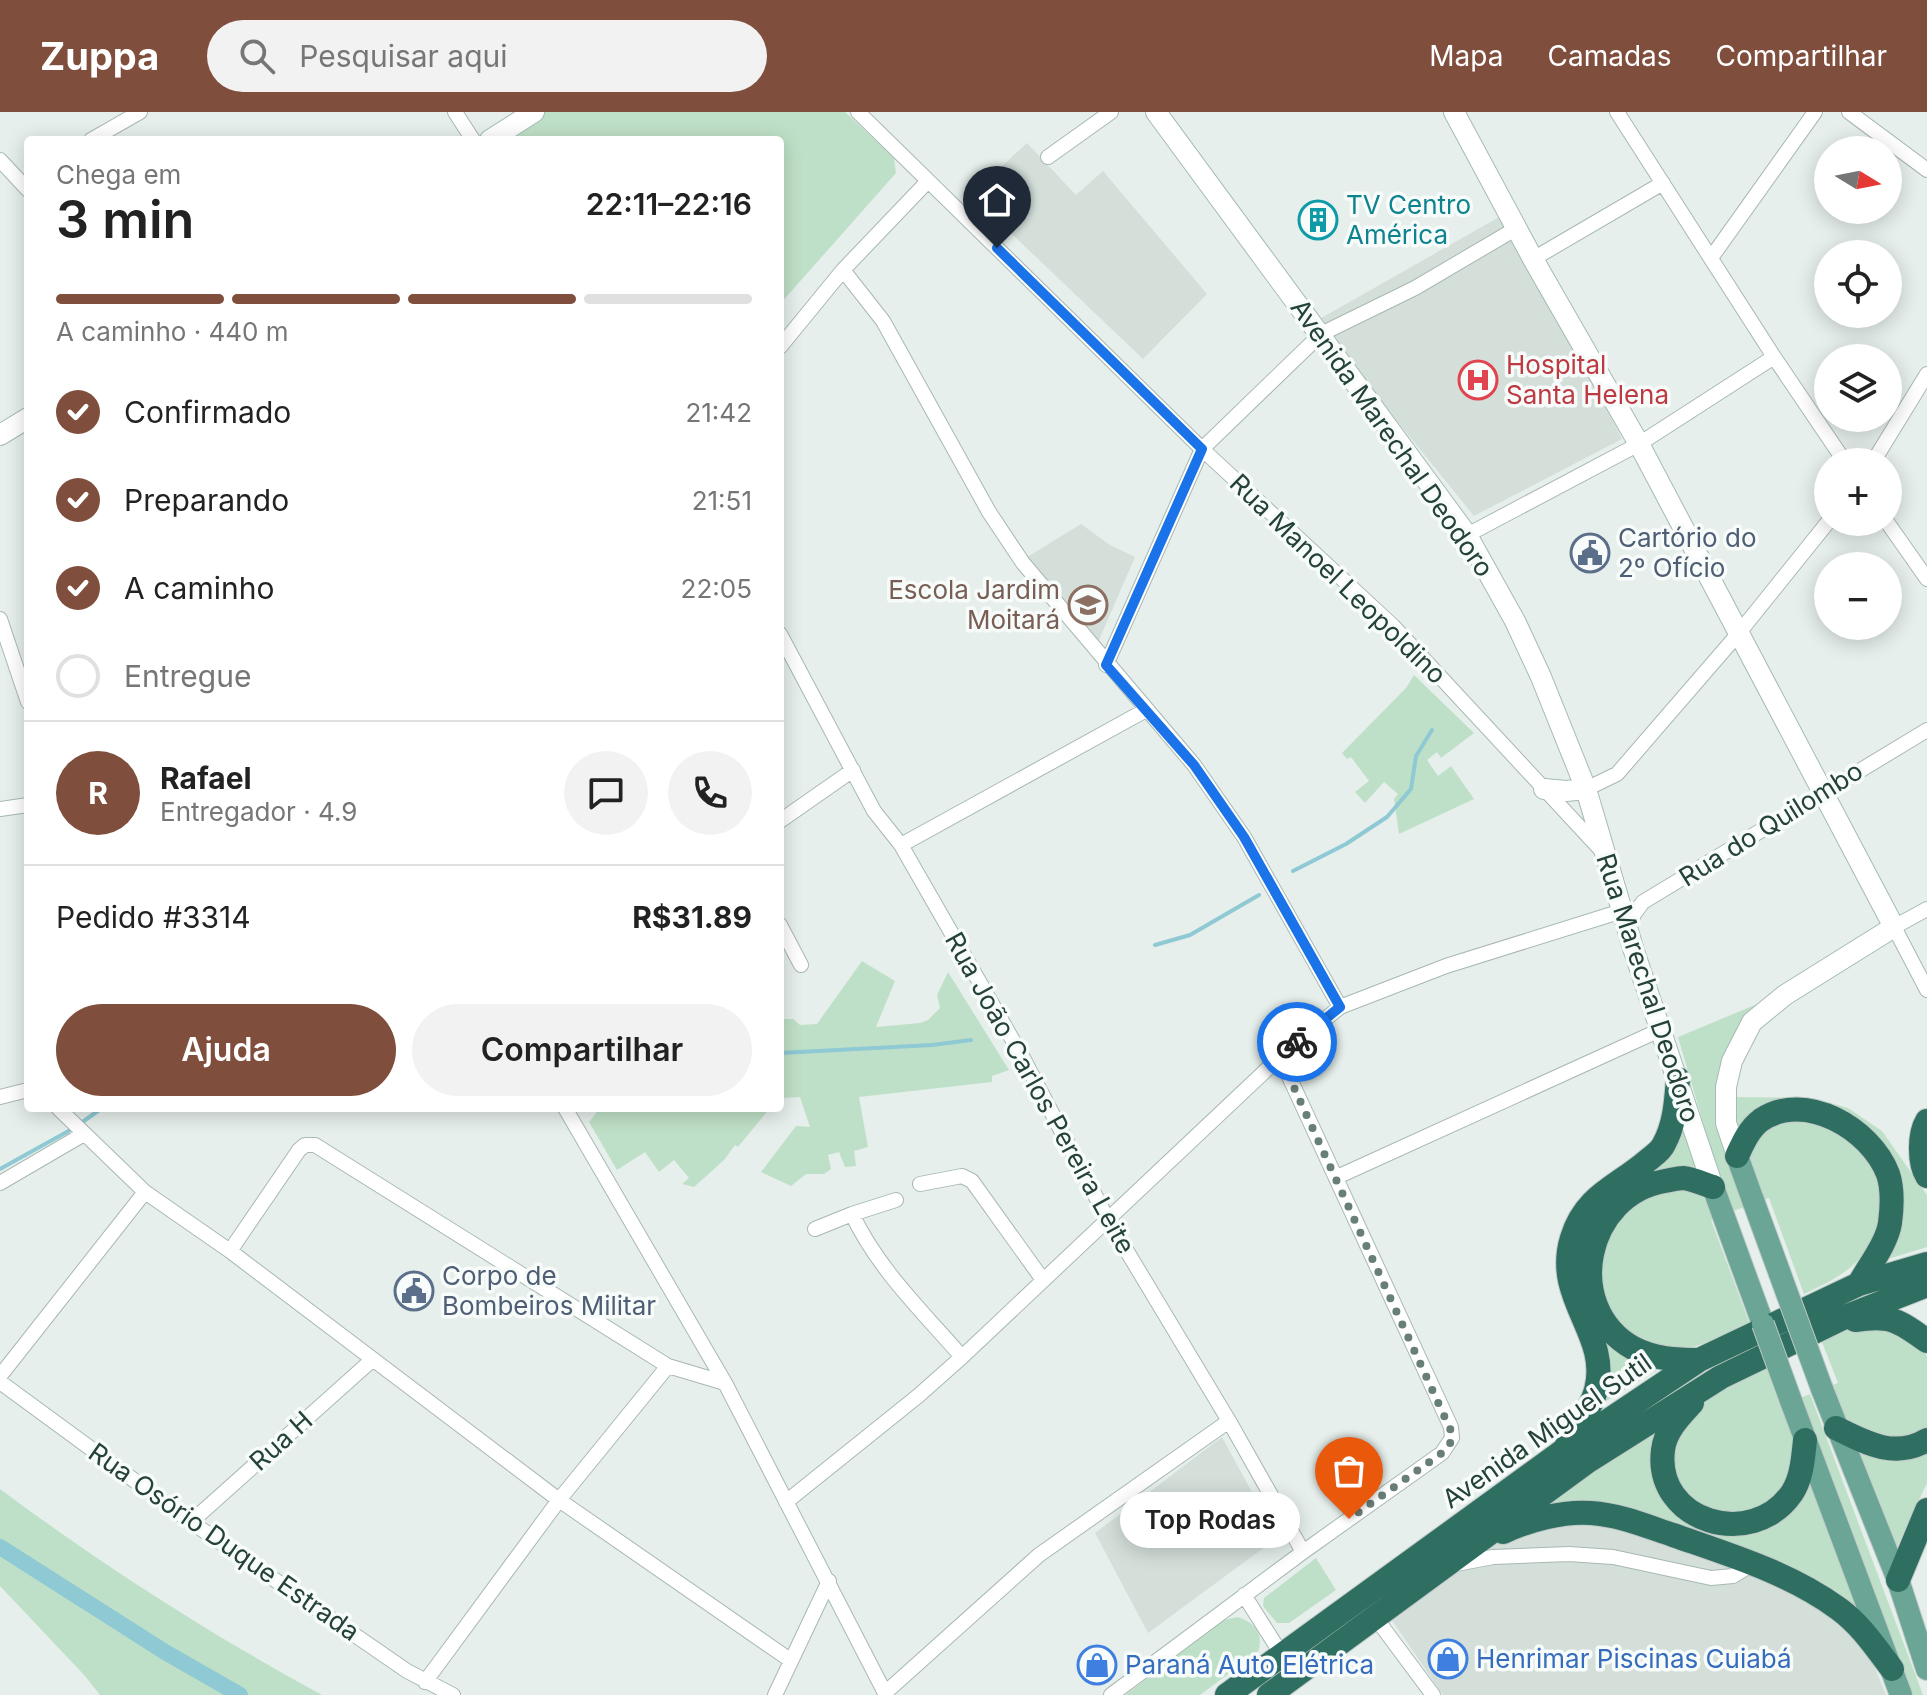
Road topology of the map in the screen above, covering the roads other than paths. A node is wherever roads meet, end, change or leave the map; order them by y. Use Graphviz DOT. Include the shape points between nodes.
graph roads {
  1 [pos="140,112"];
  2 [pos="455,112"];
  3 [pos="534,112"];
  4 [pos="858,112"];
  5 [pos="1111,112"];
  6 [pos="1156,112"];
  7 [pos="1454,112"];
  8 [pos="1617,112"];
  9 [pos="1815,112"];
  10 [pos="1849,112"];
  11 [pos="98,136"];
  12 [pos="470,136"];
  13 [pos="496,136"];
  14 [pos="1048,157"];
  15 [pos="0,160"];
  16 [pos="1927,170"];
  17 [pos="24,181"];
  18 [pos="928,181"];
  19 [pos="1663,183"];
  20 [pos="1517,228"];
  21 [pos="1711,258"];
  22 [pos="1533,259"];
  23 [pos="843,270"];
  24 [pos="1321,334"];
  25 [pos="784,342"];
  26 [pos="1774,357"];
  27 [pos="1927,374"];
  28 [pos="24,420"];
  29 [pos="0,435"];
  30 [pos="1639,444"];
  31 [pos="1836,448"];
  32 [pos="1882,448"];
  33 [pos="1202,449"];
  34 [pos="1467,535"];
  35 [pos="1817,536"];
  36 [pos="1897,536"];
  37 [pos="1927,579"];
  38 [pos="0,619"];
  39 [pos="1738,634"];
  40 [pos="784,641"];
  41 [pos="16,665"];
  42 [pos="1106,665"];
  43 [pos="0,668"];
  44 [pos="24,690"];
  45 [pos="1146,710"];
  46 [pos="1927,730"];
  47 [pos="853,770"];
  48 [pos="1544,789"];
  49 [pos="1586,789"];
  50 [pos="1824,791"];
  51 [pos="24,806"];
  52 [pos="0,809"];
  53 [pos="784,818"];
  54 [pos="901,845"];
  55 [pos="1604,853"];
  56 [pos="1927,909"];
  57 [pos="1625,921"];
  58 [pos="1894,927"];
  59 [pos="784,933"];
  60 [pos="801,965"];
  61 [pos="1927,990"];
  62 [pos="1340,1007"];
  63 [pos="1660,1030"];
  64 [pos="1280,1057"];
  65 [pos="1678,1079"];
  66 [pos="24,1090"];
  67 [pos="3,1092"];
  68 [pos="63,1112"];
  69 [pos="567,1112"];
  70 [pos="1927,1121"];
  71 [pos="81,1132"];
  72 [pos="1737,1156"];
  73 [pos="1927,1176"];
  74 [pos="1337,1177"];
  75 [pos="0,1183"];
  76 [pos="920,1184"];
  77 [pos="1713,1187"];
  78 [pos="145,1192"];
  79 [pos="896,1200"];
  80 [pos="852,1214"];
  81 [pos="1107,1218"];
  82 [pos="815,1229"];
  83 [pos="230,1251"];
  84 [pos="1927,1264"];
  85 [pos="1043,1280"];
  86 [pos="1859,1284"];
  87 [pos="1927,1285"];
  88 [pos="1829,1324"];
  89 [pos="1927,1341"];
  90 [pos="962,1357"];
  91 [pos="372,1360"];
  92 [pos="1699,1360"];
  93 [pos="668,1366"];
  94 [pos="0,1379"];
  95 [pos="725,1383"];
  96 [pos="1707,1386"];
  97 [pos="1229,1421"];
  98 [pos="1836,1428"];
  99 [pos="1805,1440"];
  100 [pos="1927,1440"];
  101 [pos="1563,1451"];
  102 [pos="559,1500"];
  103 [pos="786,1502"];
  104 [pos="1927,1510"];
  105 [pos="191,1522"];
  106 [pos="1467,1548"];
  107 [pos="1303,1552"];
  108 [pos="1754,1563"];
  109 [pos="1444,1566"];
  110 [pos="1898,1580"];
  111 [pos="829,1581"];
  112 [pos="1244,1595"];
  113 [pos="1375,1617"];
  114 [pos="1282,1655"];
  115 [pos="790,1660"];
  116 [pos="1892,1669"];
  117 [pos="1927,1669"];
  118 [pos="425,1682"];
  119 [pos="886,1694"];
  120 [pos="453,1695"];
  121 [pos="775,1695"];
  122 [pos="1111,1695"];
  123 [pos="1227,1695"];
  124 [pos="1269,1695"];
  125 [pos="1433,1695"];
  126 [pos="1901,1695"];
  1 -- 11 [label="street"];
  2 -- 12 [label="street"];
  3 -- 13 [label="main road"];
  4 -- 18 [label="street, Rua Manoel Leopoldino"];
  5 -- 14 [label="street"];
  6 -- 24 [label="main road, Avenida Marechal Deodoro"];
  7 -- 20 [label="main road"];
  8 -- 19 [label="street"];
  9 -- 21 [label="street"];
  10 -- 16 [label="street"];
  15 -- 17 [label="street"];
  18 -- 23 [label="street"];
  18 -- 33 [label="street, Rua Manoel Leopoldino"];
  19 -- 21 [label="street"];
  19 -- 22 [label="street"];
  20 -- 22 [label="main road"];
  20 -- 24 [label="street" via="1415,288"];
  21 -- 26 [label="street"];
  22 -- 30 [label="main road"];
  23 -- 25 [label="street"];
  23 -- 42 [label="street" via="883,321 989,512"];
  24 -- 33 [label="street"];
  24 -- 34 [label="main road, Avenida Marechal Deodoro"];
  26 -- 30 [label="street"];
  26 -- 31 [label="street"];
  27 -- 32 [label="street"];
  28 -- 29 [label="main road"];
  30 -- 34 [label="street"];
  30 -- 39 [label="main road"];
  33 -- 42 [label="street"];
  33 -- 48 [label="street, Rua Manoel Leopoldino" via="1393,626"];
  34 -- 49 [label="main road, Avenida Marechal Deodoro" via="1535,663"];
  35 -- 39 [label="street"];
  36 -- 37 [label="street"];
  38 -- 41 [label="street"];
  39 -- 49 [label="street" via="1617,774"];
  39 -- 50 [label="main road"];
  40 -- 47 [label="street, Rua João Carlos Pereira Leite"];
  41 -- 43 [label="street"];
  41 -- 44 [label="street"];
  42 -- 45 [label="street"];
  45 -- 54 [label="street"];
  45 -- 62 [label="street" via="1194,765 1244,837"];
  46 -- 50 [label="street, Rua do Quilombo"];
  47 -- 53 [label="street"];
  47 -- 54 [label="street, Rua João Carlos Pereira Leite" via="874,811"];
  48 -- 49 [label="main road"];
  48 -- 55 [label="street, Rua Manoel Leopoldino"];
  49 -- 55 [label="main road, Rua Marechal Deodoro"];
  50 -- 57 [label="street, Rua do Quilombo" via="1643,902"];
  50 -- 58 [label="main road"];
  51 -- 52 [label="street"];
  54 -- 81 [label="street, Rua João Carlos Pereira Leite"];
  55 -- 57 [label="main road, Rua Marechal Deodoro"];
  56 -- 58 [label="street"];
  57 -- 62 [label="street" via="1446,966"];
  57 -- 63 [label="main road, Rua Marechal Deodoro"];
  58 -- 61 [label="street"];
  58 -- 72 [label="main road" via="1785,995 1752,1022 1732,1061 1726,1087 1726,1123"];
  59 -- 60 [label="street"];
  62 -- 64 [label="street"];
  63 -- 65 [label="main road, Rua Marechal Deodoro"];
  63 -- 74 [label="street"];
  64 -- 74 [label="street"];
  64 -- 81 [label="street"];
  65 -- 77 [label="main road, Rua Marechal Deodoro"];
  65 -- 101 [label="highway" via="1674,1120 1663,1148 1585,1209 1572,1238 1568,1266 1574,1300 1598,1358 1596,1390"];
  66 -- 67 [label="street"];
  68 -- 71 [label="street"];
  69 -- 95 [label="street"];
  70 -- 73 [label="highway" via="1922,1130"];
  71 -- 75 [label="street"];
  71 -- 78 [label="street"];
  72 -- 86 [label="highway" via="1762,1120 1802,1110 1850,1128 1872,1148 1888,1175 1891,1214 1889,1228"];
  72 -- 98 [label="main road, bridge"];
  74 -- 107 [label="street" via="1452,1438 1442,1453"];
  76 -- 85 [label="street" via="962,1176 972,1181"];
  77 -- 92 [label="highway" via="1683,1178 1650,1183 1620,1200 1599,1227 1590,1260 1592,1294 1607,1324 1632,1347 1664,1359"];
  77 -- 99 [label="main road, bridge"];
  78 -- 83 [label="street"];
  78 -- 94 [label="street"];
  79 -- 80 [label="street"];
  80 -- 82 [label="street"];
  80 -- 90 [label="street" via="882,1266"];
  81 -- 85 [label="street"];
  81 -- 97 [label="street, Rua João Carlos Pereira Leite"];
  83 -- 91 [label="street"];
  83 -- 93 [label="street" via="299,1150 315,1145"];
  84 -- 86 [label="highway, Avenida Miguel Sutil"];
  85 -- 90 [label="street"];
  86 -- 92 [label="highway, Avenida Miguel Sutil"];
  87 -- 88 [label="highway, Avenida Miguel Sutil"];
  88 -- 89 [label="highway" via="1881,1316"];
  88 -- 96 [label="highway, Avenida Miguel Sutil"];
  90 -- 103 [label="street"];
  91 -- 102 [label="street"];
  91 -- 105 [label="street, Rua H"];
  92 -- 101 [label="highway, Avenida Miguel Sutil"];
  93 -- 95 [label="street"];
  93 -- 102 [label="street"];
  94 -- 105 [label="street, Rua Osório Duque Estrada"];
  95 -- 103 [label="street"];
  96 -- 99 [label="highway" via="1673,1423 1663,1448 1664,1475 1676,1498 1697,1516 1722,1525 1749,1523 1773,1512 1792,1493"];
  96 -- 106 [label="highway, Avenida Miguel Sutil" via="1588,1461"];
  97 -- 107 [label="street, Rua João Carlos Pereira Leite"];
  97 -- 119 [label="street" via="1039,1555"];
  98 -- 100 [label="highway" via="1877,1447 1898,1450"];
  98 -- 110 [label="main road"];
  99 -- 116 [label="main road"];
  101 -- 114 [label="highway, Avenida Miguel Sutil"];
  102 -- 115 [label="street"];
  102 -- 118 [label="street"];
  103 -- 111 [label="street"];
  104 -- 110 [label="highway"];
  105 -- 118 [label="street, Rua Osório Duque Estrada"];
  106 -- 108 [label="highway" via="1519,1525 1589,1513 1618,1517"];
  106 -- 109 [label="highway, Avenida Miguel Sutil"];
  107 -- 112 [label="street"];
  108 -- 109 [label="street" via="1733,1576 1711,1578 1613,1557 1569,1554 1493,1557"];
  108 -- 116 [label="highway" via="1842,1611"];
  109 -- 113 [label="highway, Avenida Miguel Sutil"];
  110 -- 117 [label="main road"];
  111 -- 115 [label="street"];
  111 -- 119 [label="street"];
  112 -- 114 [label="street"];
  112 -- 122 [label="street"];
  113 -- 124 [label="highway, Avenida Miguel Sutil"];
  113 -- 125 [label="street"];
  114 -- 123 [label="highway, Avenida Miguel Sutil"];
  115 -- 121 [label="street"];
  116 -- 126 [label="main road"];
  118 -- 120 [label="street, Rua Osório Duque Estrada"];
}
